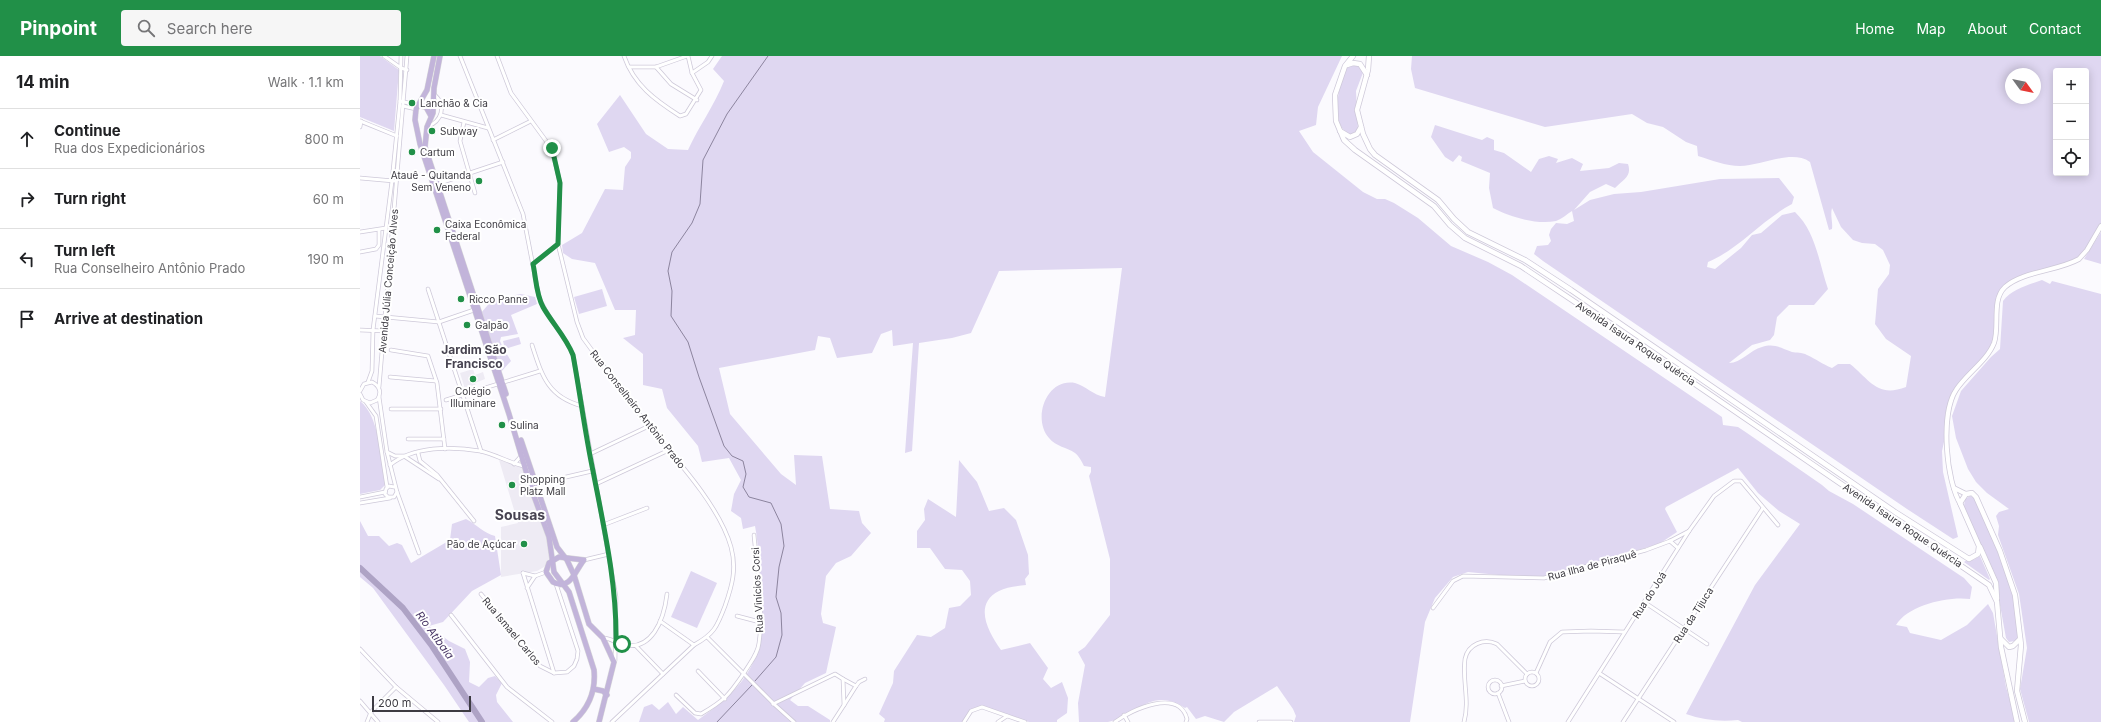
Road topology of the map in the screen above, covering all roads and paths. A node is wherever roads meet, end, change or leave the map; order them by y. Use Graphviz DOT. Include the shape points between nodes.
graph roads {
  1 [pos="384,56"];
  2 [pos="401,56"];
  3 [pos="408,56"];
  4 [pos="434,56"];
  5 [pos="440,56"];
  6 [pos="460,56"];
  7 [pos="497,56"];
  8 [pos="624,56"];
  9 [pos="688,56"];
  10 [pos="712,56"];
  11 [pos="1353,56"];
  12 [pos="1369,56"];
  13 [pos="1345,66"];
  14 [pos="629,67"];
  15 [pos="656,67"];
  16 [pos="401,68"];
  17 [pos="407,70"];
  18 [pos="692,73"];
  19 [pos="1367,75"];
  20 [pos="434,94"];
  21 [pos="696,100"];
  22 [pos="400,101"];
  23 [pos="404,102"];
  24 [pos="399,105"];
  25 [pos="404,106"];
  26 [pos="417,107"];
  27 [pos="441,115"];
  28 [pos="432,117"];
  29 [pos="360,121"];
  30 [pos="531,121"];
  31 [pos="464,122"];
  32 [pos="416,125"];
  33 [pos="360,127"];
  34 [pos="427,127"];
  35 [pos="1361,127"];
  36 [pos="488,128"];
  37 [pos="1337,128"];
  38 [pos="397,136"];
  39 [pos="401,137"];
  40 [pos="493,140"];
  41 [pos="503,162"];
  42 [pos="469,173"];
  43 [pos="360,178"];
  44 [pos="392,181"];
  45 [pos="397,182"];
  46 [pos="437,184"];
  47 [pos="476,193"];
  48 [pos="2101,226"];
  49 [pos="386,228"];
  50 [pos="379,230"];
  51 [pos="360,232"];
  52 [pos="558,244"];
  53 [pos="360,252"];
  54 [pos="533,264"];
  55 [pos="428,289"];
  56 [pos="474,310"];
  57 [pos="375,316"];
  58 [pos="386,316"];
  59 [pos="439,322"];
  60 [pos="360,330"];
  61 [pos="373,330"];
  62 [pos="385,331"];
  63 [pos="532,345"];
  64 [pos="391,350"];
  65 [pos="540,371"];
  66 [pos="390,377"];
  67 [pos="436,381"];
  68 [pos="368,382"];
  69 [pos="500,383"];
  70 [pos="361,386"];
  71 [pos="379,387"];
  72 [pos="360,391"];
  73 [pos="464,395"];
  74 [pos="360,396"];
  75 [pos="379,397"];
  76 [pos="446,400"];
  77 [pos="366,402"];
  78 [pos="582,406"];
  79 [pos="391,409"];
  80 [pos="441,409"];
  81 [pos="649,426"];
  82 [pos="408,439"];
  83 [pos="444,439"];
  84 [pos="445,449"];
  85 [pos="669,450"];
  86 [pos="481,451"];
  87 [pos="387,452"];
  88 [pos="418,453"];
  89 [pos="590,454"];
  90 [pos="522,455"];
  91 [pos="404,456"];
  92 [pos="514,464"];
  93 [pos="390,465"];
  94 [pos="526,467"];
  95 [pos="592,471"];
  96 [pos="440,480"];
  97 [pos="536,484"];
  98 [pos="596,484"];
  99 [pos="387,487"];
  100 [pos="394,487"];
  101 [pos="1954,487"];
  102 [pos="385,492"];
  103 [pos="397,492"];
  104 [pos="1966,494"];
  105 [pos="360,497"];
  106 [pos="391,498"];
  107 [pos="360,503"];
  108 [pos="1961,506"];
  109 [pos="647,508"];
  110 [pos="1763,508"];
  111 [pos="402,509"];
  112 [pos="474,521"];
  113 [pos="603,524"];
  114 [pos="1778,526"];
  115 [pos="1689,531"];
  116 [pos="754,535"];
  117 [pos="1670,541"];
  118 [pos="1979,546"];
  119 [pos="1678,548"];
  120 [pos="419,553"];
  121 [pos="609,554"];
  122 [pos="564,557"];
  123 [pos="553,560"];
  124 [pos="584,560"];
  125 [pos="546,572"];
  126 [pos="574,575"];
  127 [pos="535,576"];
  128 [pos="556,584"];
  129 [pos="563,584"];
  130 [pos="527,588"];
  131 [pos="481,594"];
  132 [pos="667,594"];
  133 [pos="1644,602"];
  134 [pos="1997,602"];
  135 [pos="1433,608"];
  136 [pos="451,615"];
  137 [pos="737,616"];
  138 [pos="660,621"];
  139 [pos="760,622"];
  140 [pos="1684,629"];
  141 [pos="1624,632"];
  142 [pos="603,638"];
  143 [pos="708,638"];
  144 [pos="2001,639"];
  145 [pos="2020,639"];
  146 [pos="616,642"];
  147 [pos="1707,644"];
  148 [pos="694,645"];
  149 [pos="636,646"];
  150 [pos="360,649"];
  151 [pos="614,662"];
  152 [pos="698,671"];
  153 [pos="554,673"];
  154 [pos="744,673"];
  155 [pos="1599,673"];
  156 [pos="663,674"];
  157 [pos="1527,674"];
  158 [pos="1536,674"];
  159 [pos="842,679"];
  160 [pos="865,679"];
  161 [pos="1526,681"];
  162 [pos="856,686"];
  163 [pos="1501,686"];
  164 [pos="396,687"];
  165 [pos="594,689"];
  166 [pos="1498,693"];
  167 [pos="607,695"];
  168 [pos="676,695"];
  169 [pos="725,699"];
  170 [pos="1638,699"];
  171 [pos="360,701"];
  172 [pos="773,704"];
  173 [pos="844,705"];
  174 [pos="371,712"];
  175 [pos="1124,715"];
  176 [pos="1007,716"];
  177 [pos="367,722"];
  178 [pos="378,722"];
  179 [pos="438,722"];
  180 [pos="552,722"];
  181 [pos="573,722"];
  182 [pos="599,722"];
  183 [pos="612,722"];
  184 [pos="794,722"];
  185 [pos="833,722"];
  186 [pos="964,722"];
  187 [pos="998,722"];
  188 [pos="1025,722"];
  189 [pos="1115,722"];
  190 [pos="1128,722"];
  191 [pos="1186,722"];
  192 [pos="1259,722"];
  193 [pos="1291,722"];
  194 [pos="1464,722"];
  195 [pos="1509,722"];
  196 [pos="1568,722"];
  197 [pos="1623,722"];
  198 [pos="1674,722"];
  199 [pos="2017,722"];
  200 [pos="2025,722"];
  1 -- 16 [label="street"];
  2 -- 16 [label="street, Avenida Júlia Conceição Alves"];
  3 -- 17 [label="street, Avenida Júlia Conceição Alves"];
  4 -- 26 [label="main road" via="427,90"];
  5 -- 20 [label="main road"];
  6 -- 36 [label="street"];
  7 -- 30 [label="street, Rua Conselheiro Antônio Prado" via="511,93"];
  8 -- 14 [label="street"];
  9 -- 15 [label="street"];
  9 -- 18 [label="street"];
  10 -- 18 [label="street"];
  11 -- 13 [label="main road, Avenida Isaura Roque Quércia"];
  12 -- 19 [label="main road, Avenida Isaura Roque Quércia"];
  13 -- 19 [label="main road" via="1356,62 1362,65"];
  13 -- 37 [label="main road, Avenida Isaura Roque Quércia" via="1335,95 1334,113"];
  14 -- 15 [label="street"];
  14 -- 21 [label="street" via="651,97 680,116 686,114"];
  15 -- 21 [label="street" via="672,84"];
  16 -- 17 [label="street"];
  16 -- 22 [label="street, Avenida Júlia Conceição Alves"];
  17 -- 23 [label="street, Avenida Júlia Conceição Alves"];
  18 -- 21 [label="street" via="701,90"];
  19 -- 35 [label="main road, Avenida Isaura Roque Quércia" via="1357,110"];
  20 -- 27 [label="street" via="441,104"];
  20 -- 28 [label="main road"];
  22 -- 23 [label="street"];
  22 -- 24 [label="street, Avenida Júlia Conceição Alves"];
  23 -- 25 [label="street, Avenida Júlia Conceição Alves"];
  23 -- 26 [label="street"];
  24 -- 25 [label="street"];
  24 -- 38 [label="street, Avenida Júlia Conceição Alves"];
  25 -- 26 [label="street"];
  25 -- 39 [label="street, Avenida Júlia Conceição Alves"];
  26 -- 28 [label="main road" via="426,107"];
  26 -- 32 [label="main road"];
  27 -- 31 [label="street"];
  27 -- 34 [label="street" via="436,123"];
  28 -- 34 [label="main road"];
  29 -- 33 [label="street"];
  29 -- 38 [label="street"];
  30 -- 40 [label="street"];
  30 -- 52 [label="street, Rua Conselheiro Antônio Prado" via="552,148 558,169"];
  31 -- 36 [label="street"];
  31 -- 42 [label="street" via="460,141"];
  32 -- 34 [label="main road"];
  32 -- 56 [label="main road" via="425,161"];
  34 -- 46 [label="main road" via="425,147"];
  35 -- 37 [label="main road" via="1357,134 1350,137"];
  35 -- 118 [label="main road, Avenida Isaura Roque Quércia" via="1366,143 1375,155 1438,200 1468,232 1525,260 1571,290 1963,557 1969,560 1976,557"];
  36 -- 40 [label="street"];
  37 -- 134 [label="main road, Avenida Isaura Roque Quércia" via="1344,140 1355,150 1434,206 1465,238 1522,266 1966,568 1989,585"];
  38 -- 39 [label="street"];
  38 -- 44 [label="street, Avenida Júlia Conceição Alves"];
  39 -- 45 [label="street, Avenida Júlia Conceição Alves"];
  40 -- 41 [label="street"];
  41 -- 42 [label="street"];
  41 -- 54 [label="street" via="523,214"];
  42 -- 46 [label="street"];
  42 -- 47 [label="street"];
  43 -- 44 [label="street"];
  44 -- 45 [label="street"];
  44 -- 49 [label="street, Avenida Júlia Conceição Alves"];
  45 -- 58 [label="street, Avenida Júlia Conceição Alves"];
  46 -- 69 [label="main road"];
  48 -- 101 [label="street" via="2079,259 2020,280 2006,286 2001,292 1998,299 1997,330 1992,346 1965,377 1949,406 1946,442"];
  49 -- 50 [label="street"];
  49 -- 57 [label="street, Avenida Júlia Conceição Alves"];
  50 -- 51 [label="street"];
  50 -- 53 [label="street" via="379,245 376,249"];
  52 -- 54 [label="street"];
  52 -- 81 [label="street, Rua Conselheiro Antônio Prado" via="582,338"];
  54 -- 78 [label="street" via="543,307 573,355"];
  55 -- 59 [label="street"];
  56 -- 59 [label="street"];
  56 -- 69 [label="main road"];
  57 -- 58 [label="street"];
  57 -- 61 [label="street, Avenida Júlia Conceição Alves"];
  58 -- 59 [label="street"];
  58 -- 62 [label="street, Avenida Júlia Conceição Alves"];
  59 -- 73 [label="street"];
  60 -- 61 [label="street"];
  61 -- 62 [label="street"];
  61 -- 68 [label="street, Avenida Júlia Conceição Alves" via="372,371"];
  62 -- 71 [label="street, Avenida Júlia Conceição Alves"];
  63 -- 65 [label="street"];
  64 -- 67 [label="street" via="428,356"];
  65 -- 69 [label="street"];
  65 -- 78 [label="street" via="548,386 560,397"];
  66 -- 67 [label="street"];
  67 -- 80 [label="street"];
  68 -- 70 [label="street"];
  68 -- 71 [label="street"];
  69 -- 73 [label="street"];
  69 -- 90 [label="main road"];
  69 -- 97 [label="main road"];
  70 -- 72 [label="street"];
  71 -- 75 [label="street, Avenida Júlia Conceição Alves"];
  73 -- 76 [label="street"];
  73 -- 86 [label="street"];
  74 -- 77 [label="street"];
  75 -- 77 [label="street" via="374,402"];
  75 -- 87 [label="street"];
  77 -- 99 [label="street" via="376,416"];
  78 -- 89 [label="street"];
  79 -- 80 [label="street"];
  80 -- 83 [label="street"];
  81 -- 85 [label="street, Rua Conselheiro Antônio Prado"];
  81 -- 89 [label="street"];
  82 -- 83 [label="street"];
  83 -- 84 [label="street"];
  84 -- 86 [label="street"];
  84 -- 88 [label="street"];
  85 -- 98 [label="street"];
  85 -- 143 [label="street, Rua Conselheiro Antônio Prado" via="706,499 732,548 733,583 716,627"];
  86 -- 92 [label="street"];
  87 -- 91 [label="street" via="395,456"];
  87 -- 93 [label="street"];
  88 -- 91 [label="street"];
  88 -- 96 [label="street" via="420,461"];
  89 -- 95 [label="street"];
  90 -- 92 [label="street"];
  90 -- 94 [label="main road"];
  91 -- 93 [label="street"];
  91 -- 96 [label="street"];
  92 -- 94 [label="street"];
  93 -- 100 [label="street"];
  94 -- 123 [label="main road" via="549,537"];
  95 -- 97 [label="street"];
  95 -- 98 [label="street"];
  96 -- 112 [label="street"];
  97 -- 122 [label="main road" via="557,546"];
  98 -- 113 [label="street"];
  99 -- 100 [label="street"];
  99 -- 102 [label="street"];
  100 -- 103 [label="street"];
  101 -- 104 [label="street" via="1958,492"];
  101 -- 108 [label="street"];
  102 -- 105 [label="street"];
  102 -- 106 [label="street" via="386,496"];
  103 -- 106 [label="street"];
  103 -- 111 [label="street"];
  104 -- 108 [label="main road" via="1961,500"];
  104 -- 145 [label="main road" via="1972,493 1979,501 2012,581"];
  106 -- 107 [label="street"];
  106 -- 111 [label="street" via="397,501"];
  108 -- 118 [label="main road, Avenida Isaura Roque Quércia"];
  109 -- 113 [label="street"];
  110 -- 114 [label="street"];
  110 -- 115 [label="street, Rua do Joá" via="1741,481 1734,481 1714,496"];
  110 -- 140 [label="street, Rua da Tijuca"];
  111 -- 120 [label="street"];
  113 -- 121 [label="street"];
  115 -- 117 [label="street, Rua Ilha de Piraquê"];
  115 -- 119 [label="street, Rua do Joá"];
  116 -- 139 [label="street, Rua Vinícios Corsi"];
  117 -- 119 [label="street"];
  117 -- 135 [label="street, Rua Ilha de Piraquê" via="1544,578 1464,576 1453,581"];
  118 -- 134 [label="main road, Avenida Isaura Roque Quércia" via="1996,583"];
  119 -- 133 [label="street, Rua do Joá"];
  121 -- 124 [label="street"];
  121 -- 146 [label="street" via="616,597"];
  122 -- 123 [label="main road"];
  122 -- 124 [label="main road"];
  122 -- 126 [label="main road"];
  123 -- 125 [label="main road"];
  123 -- 129 [label="main road" via="554,572"];
  124 -- 126 [label="main road"];
  125 -- 127 [label="street"];
  125 -- 128 [label="main road" via="550,580"];
  126 -- 129 [label="main road"];
  126 -- 142 [label="main road" via="590,624"];
  127 -- 130 [label="street"];
  127 -- 130 [label="street" via="522,573"];
  128 -- 129 [label="main road"];
  128 -- 153 [label="street" via="578,651 574,666 567,672"];
  129 -- 165 [label="main road" via="569,592 594,670"];
  130 -- 153 [label="street"];
  131 -- 153 [label="street, Rua Ismael Carlos" via="540,666"];
  132 -- 138 [label="street"];
  133 -- 140 [label="street"];
  133 -- 141 [label="street, Rua do Joá"];
  134 -- 144 [label="main road, Avenida Isaura Roque Quércia"];
  136 -- 180 [label="street" via="508,687"];
  137 -- 139 [label="street"];
  138 -- 148 [label="street"];
  138 -- 149 [label="street" via="647,642"];
  139 -- 154 [label="street, Rua Vinícios Corsi" via="759,644 753,661"];
  140 -- 147 [label="street"];
  140 -- 170 [label="street, Rua da Tijuca"];
  141 -- 155 [label="street, Rua do Joá"];
  141 -- 158 [label="street" via="1562,632 1550,642"];
  142 -- 146 [label="street"];
  142 -- 151 [label="main road"];
  143 -- 148 [label="street"];
  143 -- 154 [label="street"];
  144 -- 145 [label="main road" via="2009,647"];
  144 -- 199 [label="main road, Avenida Isaura Roque Quércia"];
  145 -- 200 [label="main road" via="2017,691"];
  146 -- 149 [label="street"];
  146 -- 151 [label="street"];
  148 -- 156 [label="street"];
  149 -- 156 [label="street"];
  150 -- 164 [label="street"];
  151 -- 167 [label="main road"];
  152 -- 169 [label="street"];
  154 -- 169 [label="street, Rua Vinícios Corsi"];
  154 -- 172 [label="street"];
  155 -- 170 [label="street"];
  155 -- 196 [label="street, Rua do Joá"];
  156 -- 183 [label="street"];
  157 -- 158 [label="street"];
  157 -- 161 [label="street"];
  157 -- 194 [label="street" via="1497,644 1491,641 1476,644 1469,650 1465,659 1467,707"];
  158 -- 161 [label="street" via="1538,679 1535,685 1528,685"];
  159 -- 162 [label="street"];
  159 -- 172 [label="street" via="832,674"];
  159 -- 173 [label="street"];
  160 -- 162 [label="street"];
  161 -- 163 [label="street"];
  162 -- 173 [label="street"];
  163 -- 166 [label="street"];
  163 -- 166 [label="street" via="1495,680 1489,683 1490,691"];
  164 -- 174 [label="street"];
  164 -- 179 [label="street"];
  165 -- 167 [label="main road"];
  165 -- 181 [label="main road" via="587,707"];
  166 -- 195 [label="street"];
  167 -- 182 [label="main road"];
  168 -- 169 [label="street, Rua Vinícios Corsi" via="697,714"];
  170 -- 197 [label="street, Rua da Tijuca"];
  170 -- 198 [label="street"];
  171 -- 174 [label="street"];
  172 -- 184 [label="street"];
  173 -- 185 [label="street"];
  174 -- 177 [label="street"];
  174 -- 178 [label="street"];
  175 -- 189 [label="street"];
  175 -- 190 [label="street"];
  175 -- 191 [label="street" via="1145,705 1175,704 1185,711"];
  176 -- 186 [label="street" via="982,707 971,711"];
  176 -- 187 [label="street"];
  176 -- 188 [label="street"];
  192 -- 193 [label="street"];
}
